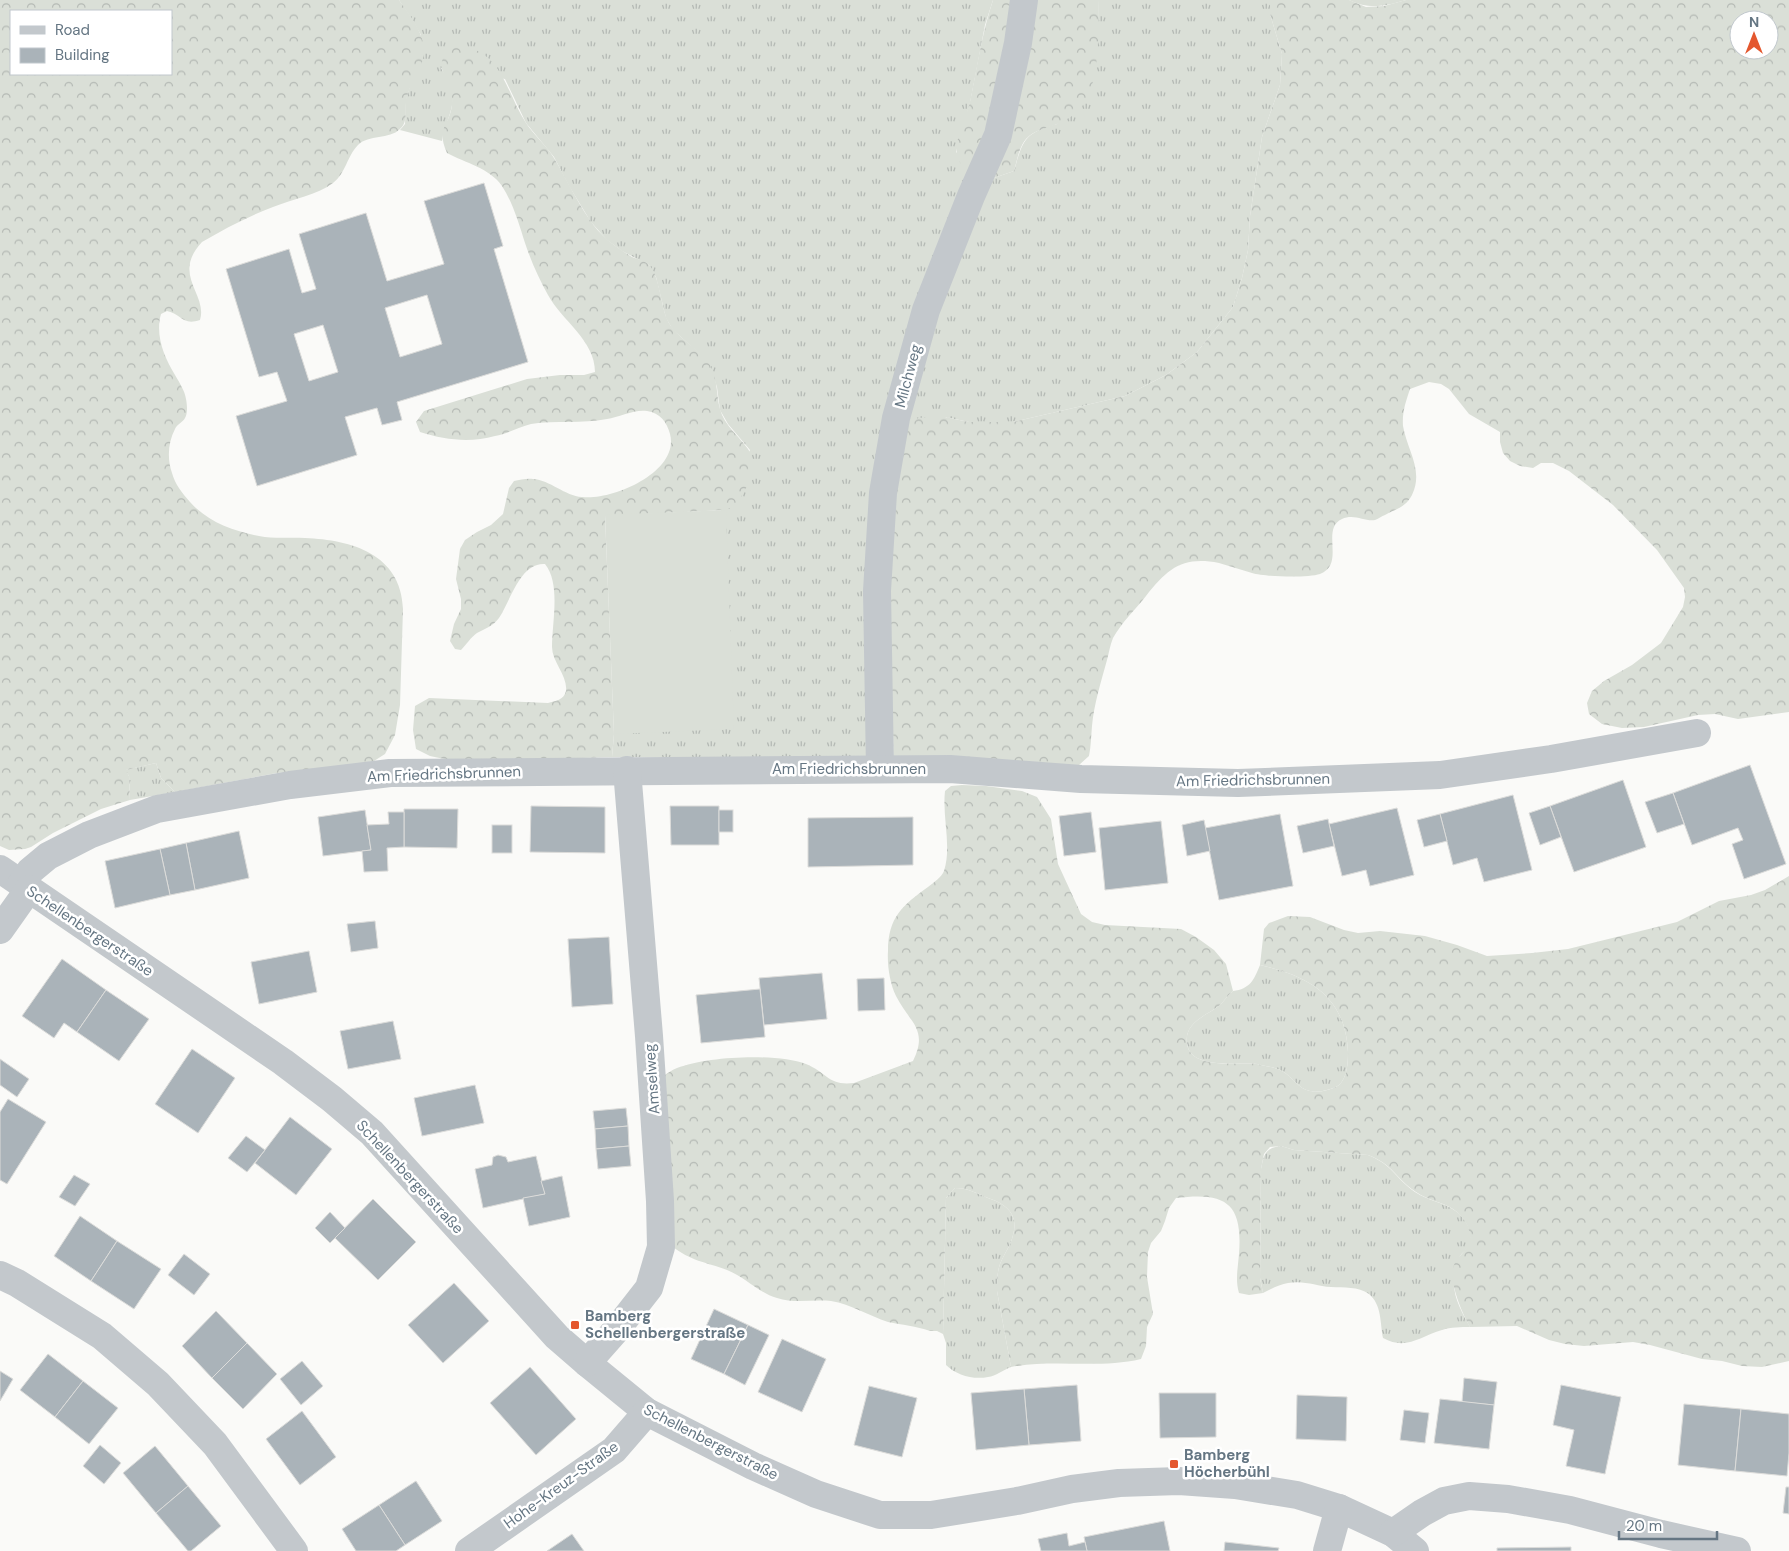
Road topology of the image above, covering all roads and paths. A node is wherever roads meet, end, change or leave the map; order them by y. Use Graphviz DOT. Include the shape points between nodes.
graph roads {
  1 [pos="1024,0"];
  2 [pos="1697,733"];
  3 [pos="880,769"];
  4 [pos="627,770"];
  5 [pos="17,880"];
  6 [pos="0,930"];
  7 [pos="0,1275"];
  8 [pos="587,1363"];
  9 [pos="647,1412"];
  10 [pos="1339,1508"];
  11 [pos="1393,1533"];
  12 [pos="294,1551"];
  13 [pos="469,1551"];
  14 [pos="1327,1551"];
  15 [pos="1415,1551"];
  16 [pos="1737,1551"];
  1 -- 3 [label="street, Milchweg" via="998,135 970,196 926,310 896,418 883,493 877,591"];
  2 -- 3 [label="street, Am Friedrichsbrunnen" via="1440,775 1238,783 1082,779 950,769"];
  3 -- 4 [label="street, Am Friedrichsbrunnen"];
  4 -- 5 [label="street, Am Friedrichsbrunnen" via="390,773 281,786 158,810 115,825 48,856"];
  4 -- 8 [label="street, Amselweg" via="649,1036 661,1247 649,1288"];
  5 -- 6 [label="street, Am Friedrichsbrunnen"];
  5 -- 8 [label="street, Schellenbergerstraße" via="332,1099 372,1133 557,1336"];
  7 -- 12 [label="street" via="102,1336 158,1384 215,1444"];
  8 -- 9 [label="street, Schellenbergerstraße"];
  9 -- 10 [label="street, Schellenbergerstraße" via="816,1494 880,1515 931,1515 1072,1489 1118,1483 1179,1481 1236,1485 1297,1495"];
  9 -- 13 [label="street, Hohe-Kreuz-Straße" via="614,1450"];
  10 -- 11 [label="street, Schellenbergerstraße"];
  10 -- 14 [label="street"];
  11 -- 15 [label="street, Schellenbergerstraße"];
  11 -- 16 [label="street" via="1444,1501 1469,1496 1570,1510"];
}
